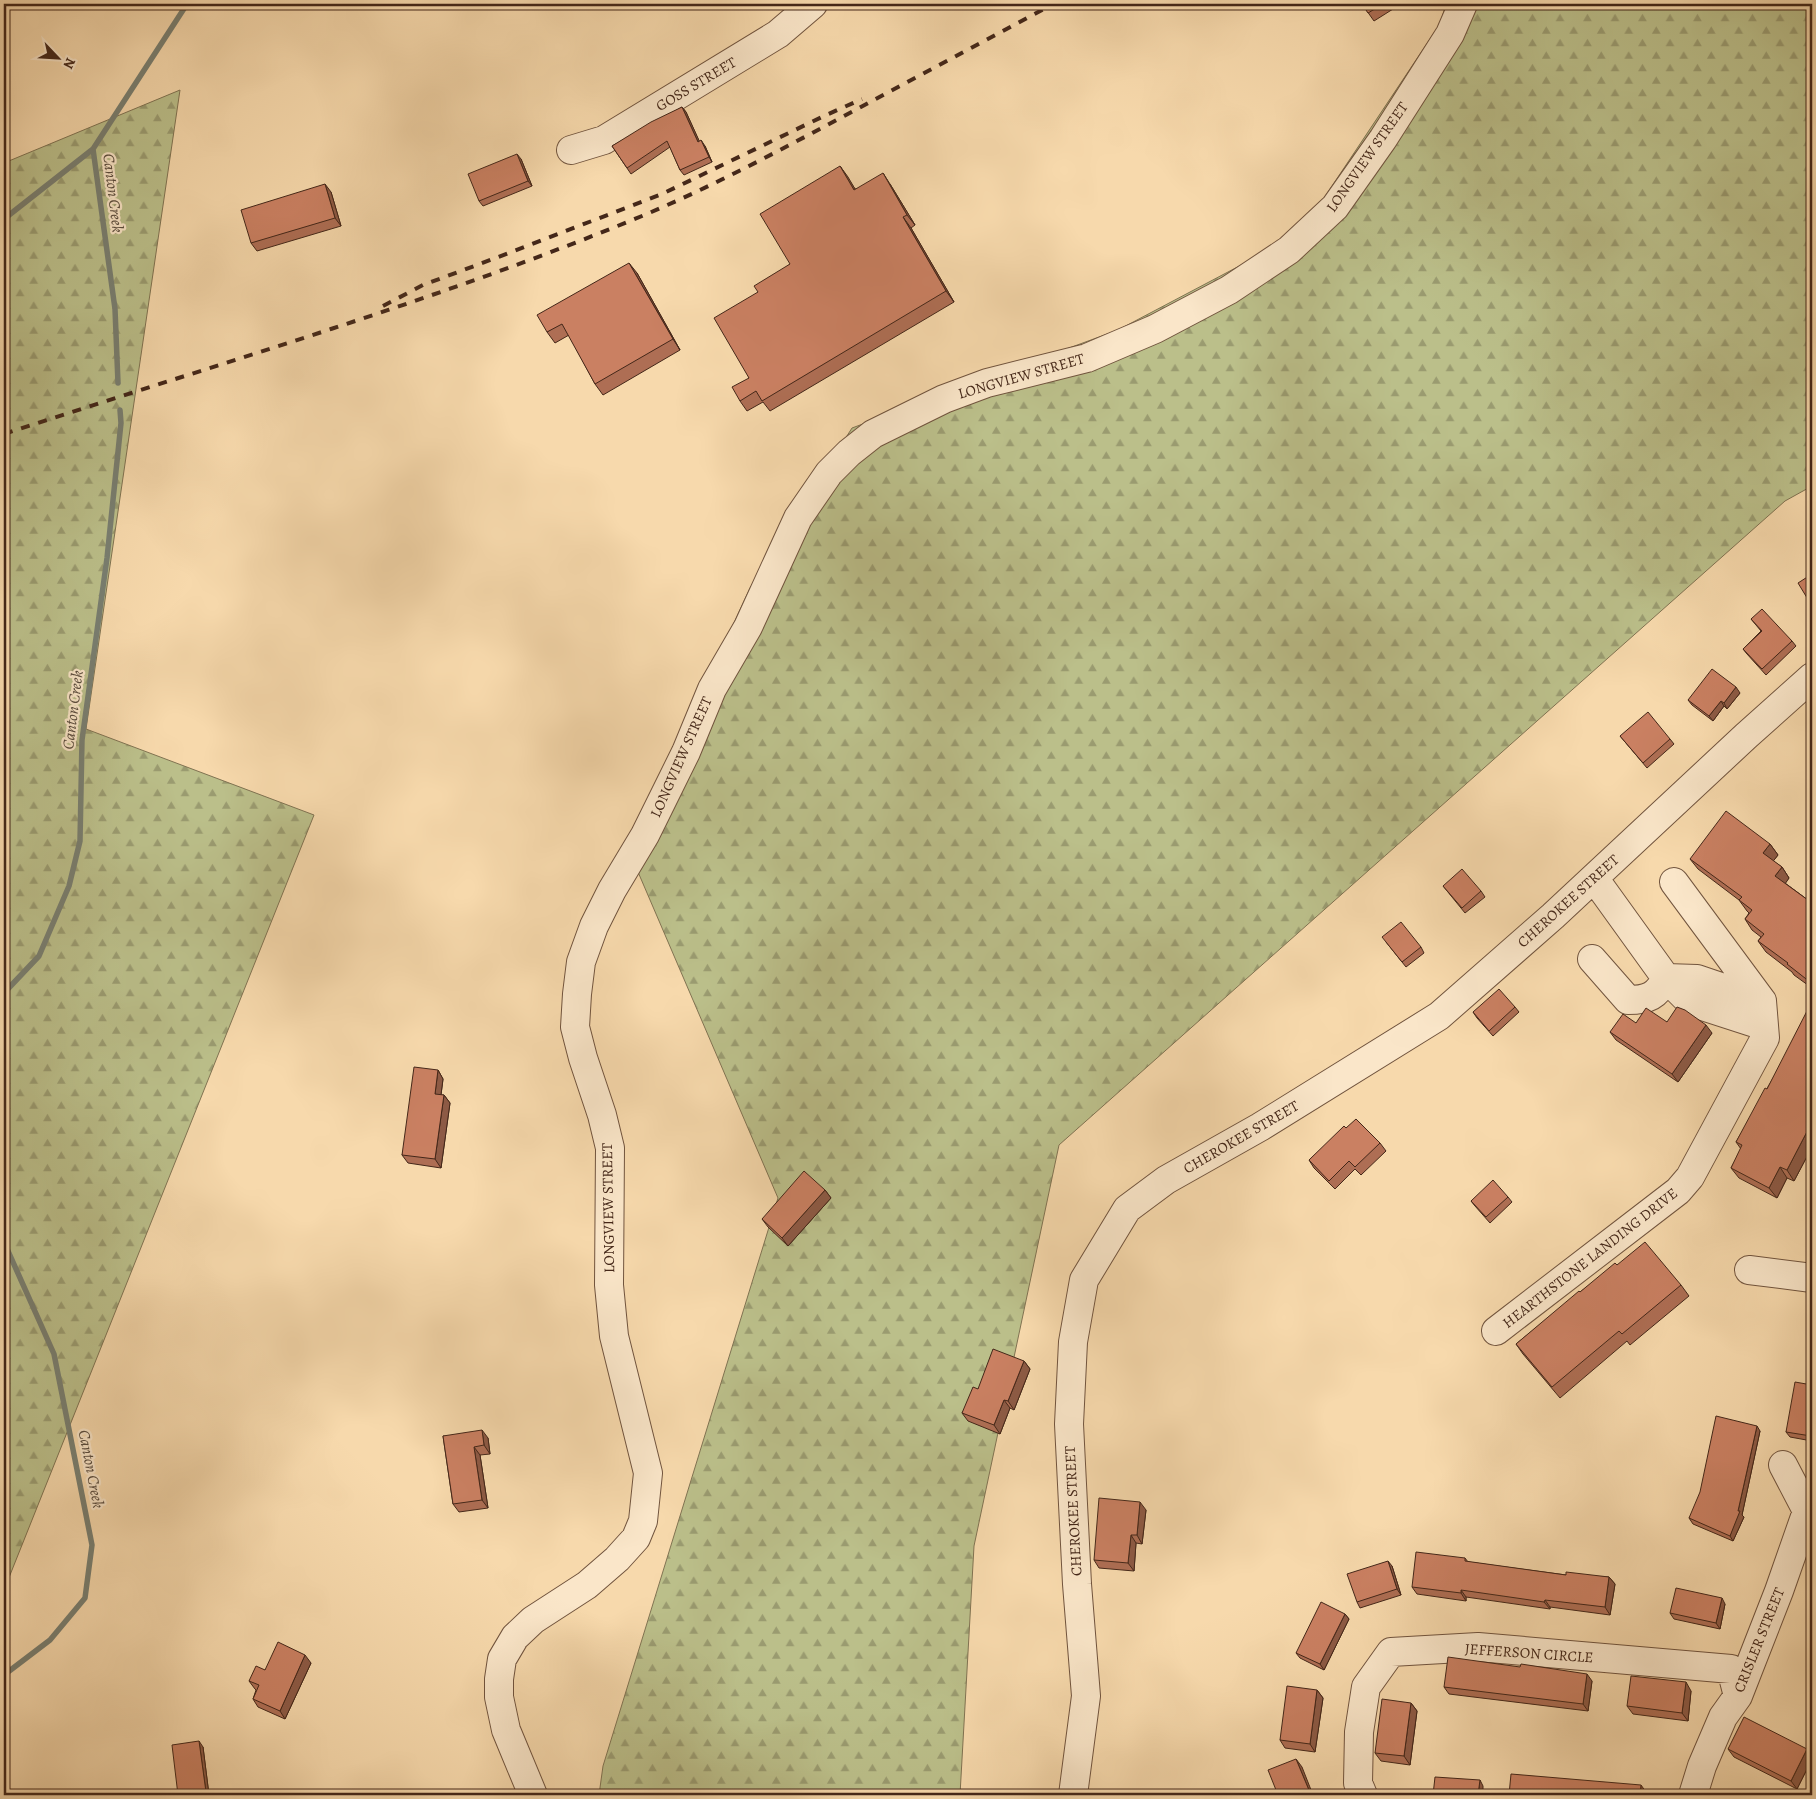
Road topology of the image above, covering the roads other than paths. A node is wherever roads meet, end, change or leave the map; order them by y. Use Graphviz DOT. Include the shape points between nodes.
graph roads {
  1 [pos="813,4"];
  2 [pos="1463,4"];
  3 [pos="570,150"];
  4 [pos="1812,677"];
  5 [pos="1594,878"];
  6 [pos="1674,882"];
  7 [pos="1592,959"];
  8 [pos="1666,978"];
  9 [pos="1763,1014"];
  10 [pos="1749,1270"];
  11 [pos="1812,1278"];
  12 [pos="1496,1331"];
  13 [pos="1783,1465"];
  14 [pos="1738,1696"];
  15 [pos="533,1795"];
  16 [pos="1073,1795"];
  17 [pos="1362,1795"];
  18 [pos="1693,1795"];
  1 -- 3 [label="street, GOSS STREET" via="778,34 604,140"];
  2 -- 15 [label="street, LONGVIEW STREET" via="1450,34 1335,207 1289,250 1228,290 1154,329 1087,358 987,383 944,399 874,434 829,472 798,518 748,627 712,689 686,752 645,835 594,926 581,962 575,1027 610,1148 609,1285 614,1336 648,1473 643,1521 636,1538 587,1585 533,1620 515,1637 502,1659 499,1698 506,1730"];
  4 -- 5 [label="street, CHEROKEE STREET"];
  5 -- 8 [label="street"];
  5 -- 16 [label="street, CHEROKEE STREET" via="1439,1016 1260,1127 1166,1180 1128,1209 1084,1280 1073,1342 1069,1424 1086,1696"];
  6 -- 9 [label="street"];
  7 -- 8 [label="street" via="1628,1000 1644,1000 1661,989"];
  8 -- 9 [label="street" via="1697,979"];
  9 -- 12 [label="street, HEARTHSTONE LANDING DRIVE" via="1765,1038 1690,1176 1678,1191"];
  10 -- 11 [label="street"];
  13 -- 14 [label="street, CRISLER STREET" via="1807,1510"];
  14 -- 17 [label="street, JEFFERSON CIRCLE" via="1731,1669 1478,1647 1391,1652 1366,1687 1358,1783"];
  14 -- 18 [label="street, CRISLER STREET" via="1723,1717"];
}
